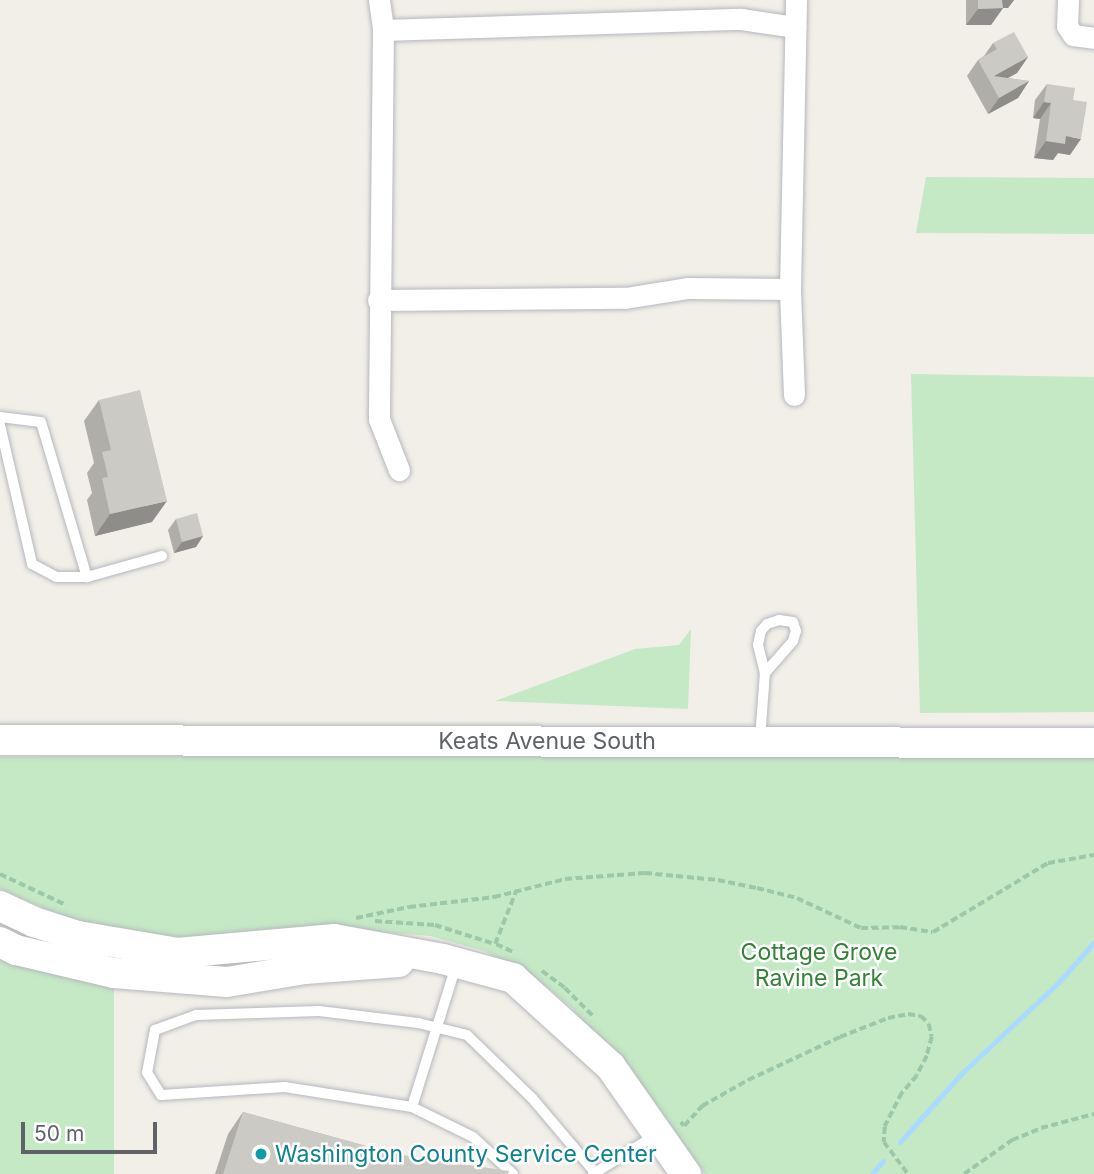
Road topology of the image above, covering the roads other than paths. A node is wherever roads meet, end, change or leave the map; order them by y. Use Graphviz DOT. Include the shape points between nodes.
graph roads {
  1 [pos="379,0"];
  2 [pos="796,0"];
  3 [pos="1068,0"];
  4 [pos="795,27"];
  5 [pos="383,30"];
  6 [pos="1094,38"];
  7 [pos="790,289"];
  8 [pos="378,300"];
  9 [pos="794,395"];
  10 [pos="0,417"];
  11 [pos="0,425"];
  12 [pos="399,470"];
  13 [pos="162,556"];
  14 [pos="87,577"];
  15 [pos="765,673"];
  16 [pos="0,740"];
  17 [pos="760,742"];
  18 [pos="1094,743"];
  19 [pos="0,906"];
  20 [pos="0,942"];
  21 [pos="450,961"];
  22 [pos="436,1027"];
  23 [pos="412,1107"];
  24 [pos="667,1125"];
  25 [pos="594,1173"];
  26 [pos="513,1174"];
  27 [pos="686,1174"];
  1 -- 5 [label="street"];
  2 -- 4 [label="street"];
  3 -- 6 [label="street" via="1067,26 1073,35"];
  4 -- 5 [label="street" via="741,19"];
  4 -- 7 [label="street"];
  5 -- 8 [label="street"];
  7 -- 8 [label="street" via="688,288 625,298"];
  7 -- 9 [label="street"];
  8 -- 12 [label="street" via="379,419"];
  10 -- 14 [label="lane" via="41,422"];
  11 -- 14 [label="lane" via="33,564 56,577"];
  13 -- 14 [label="lane"];
  15 -- 15 [label="lane" via="758,645 761,631 779,620 793,622 793,641"];
  15 -- 17 [label="lane"];
  16 -- 17 [label="street, Keats Avenue South"];
  17 -- 18 [label="street, Keats Avenue South"];
  19 -- 21 [label="street" via="78,936 177,953 334,940"];
  20 -- 21 [label="street" via="16,950 114,973 226,982 305,969"];
  21 -- 22 [label="lane"];
  21 -- 24 [label="street" via="513,978"];
  22 -- 23 [label="lane"];
  22 -- 23 [label="lane" via="319,1011 196,1015 155,1030 147,1073 161,1095 285,1087"];
  22 -- 25 [label="lane" via="467,1035 532,1098"];
  23 -- 26 [label="lane" via="473,1137"];
  24 -- 25 [label="lane"];
  24 -- 27 [label="street"];
}
